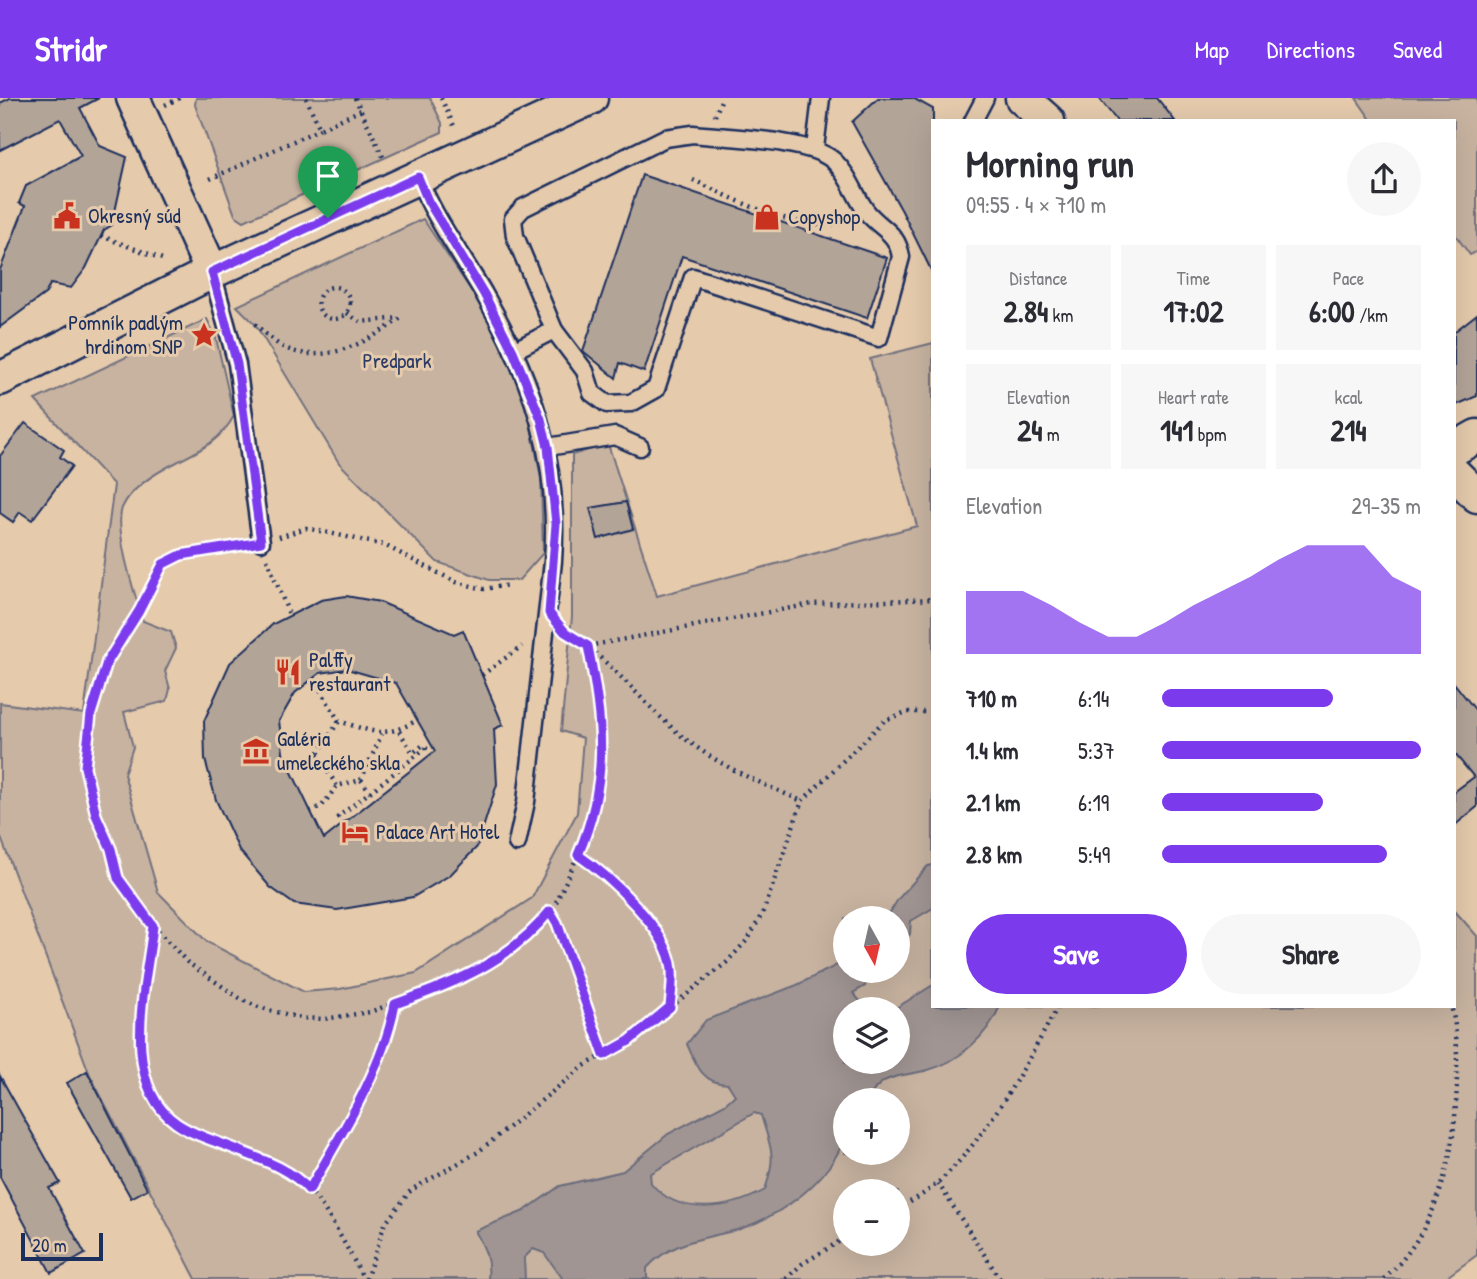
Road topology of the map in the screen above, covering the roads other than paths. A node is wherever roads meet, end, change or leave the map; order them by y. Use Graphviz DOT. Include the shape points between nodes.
graph roads {
  1 [pos="591,98"];
  2 [pos="821,98"];
  3 [pos="985,98"];
  4 [pos="1022,98"];
  5 [pos="150,103"];
  6 [pos="974,119"];
  7 [pos="1046,119"];
  8 [pos="815,148"];
  9 [pos="418,177"];
  10 [pos="212,272"];
  11 [pos="554,330"];
  12 [pos="513,351"];
  13 [pos="0,379"];
  14 [pos="1477,436"];
  15 [pos="548,447"];
  16 [pos="640,447"];
  17 [pos="1456,448"];
  18 [pos="1456,475"];
  19 [pos="1477,496"];
  20 [pos="261,542"];
  21 [pos="517,843"];
  1 -- 9 [label="street"];
  2 -- 8 [label="lane"];
  3 -- 6 [label="lane"];
  4 -- 7 [label="street"];
  5 -- 10 [label="street"];
  8 -- 11 [label="lane" via="692,134 665,138 523,208 513,219 515,236"];
  8 -- 11 [label="lane" via="835,162 868,214 882,223 899,245 901,257 879,338 692,276 656,389 631,403 607,404 592,393 585,371"];
  9 -- 10 [label="street"];
  9 -- 12 [label="lane"];
  10 -- 13 [label="street"];
  10 -- 20 [label="lane" via="237,364"];
  11 -- 12 [label="lane"];
  12 -- 15 [label="lane"];
  14 -- 17 [label="street"];
  15 -- 16 [label="lane" via="615,436"];
  15 -- 21 [label="lane" via="556,524 526,802"];
  18 -- 19 [label="street"];
}
